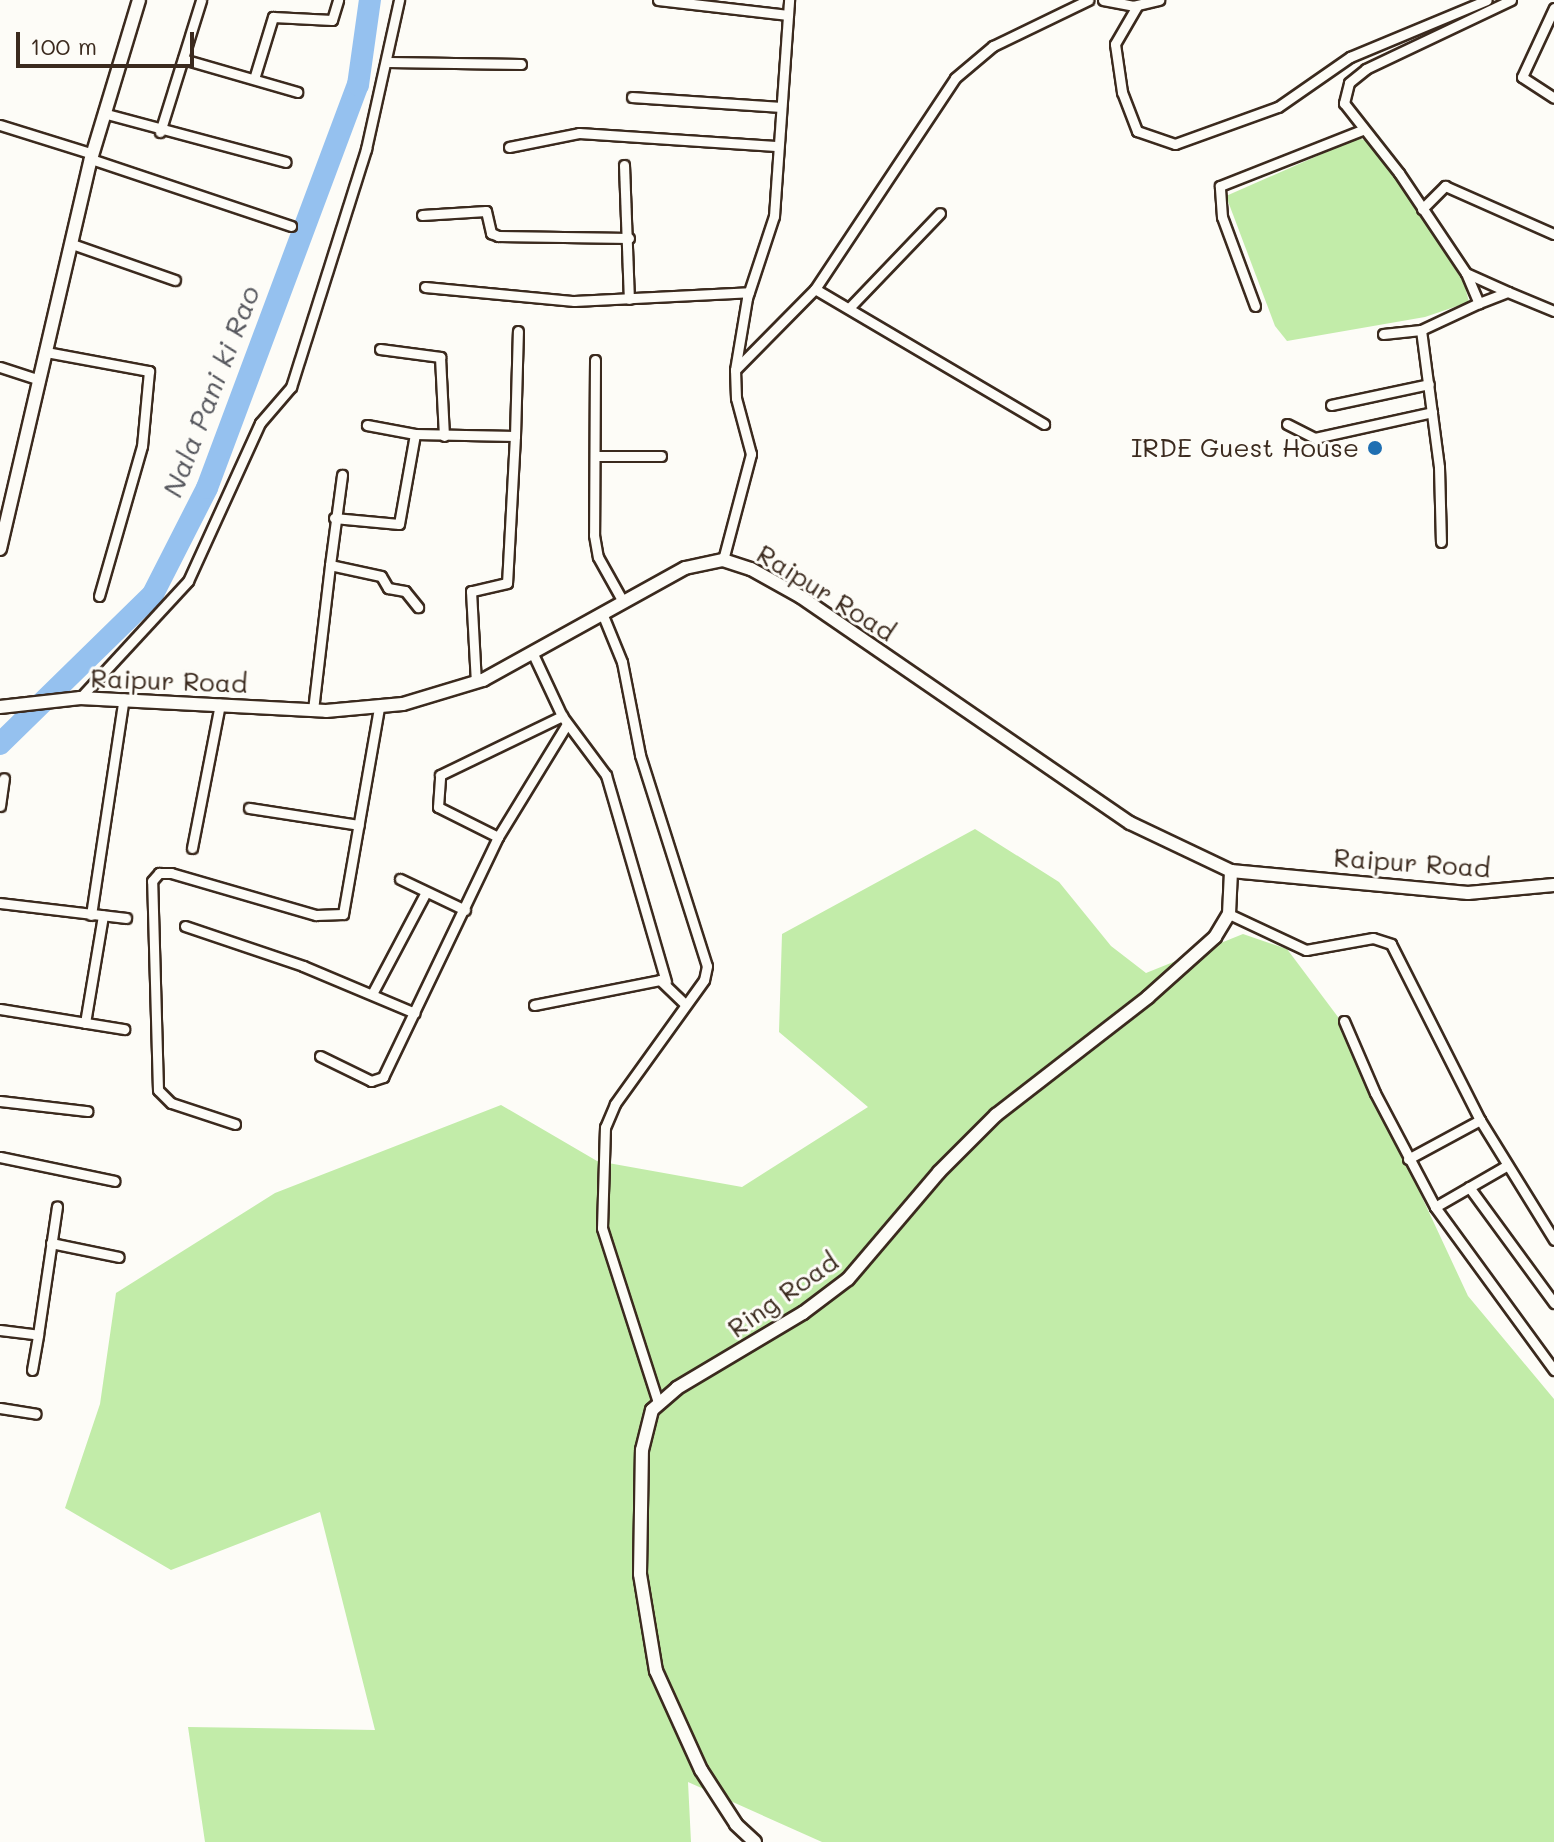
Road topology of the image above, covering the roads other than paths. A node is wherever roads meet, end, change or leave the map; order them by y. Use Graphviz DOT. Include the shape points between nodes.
graph roads {
  1 [pos="139,0"];
  2 [pos="201,0"];
  3 [pos="338,0"];
  4 [pos="399,0"];
  5 [pos="658,0"];
  6 [pos="789,0"];
  7 [pos="1088,0"];
  8 [pos="1103,0"];
  9 [pos="1159,0"];
  10 [pos="1487,0"];
  11 [pos="1511,0"];
  12 [pos="1075,2"];
  13 [pos="1137,6"];
  14 [pos="1554,8"];
  15 [pos="788,15"];
  16 [pos="183,59"];
  17 [pos="388,62"];
  18 [pos="521,64"];
  19 [pos="254,79"];
  20 [pos="297,92"];
  21 [pos="632,97"];
  22 [pos="1554,98"];
  23 [pos="781,107"];
  24 [pos="103,113"];
  25 [pos="0,125"];
  26 [pos="1362,130"];
  27 [pos="160,132"];
  28 [pos="776,146"];
  29 [pos="509,147"];
  30 [pos="92,156"];
  31 [pos="286,162"];
  32 [pos="624,165"];
  33 [pos="1422,209"];
  34 [pos="940,213"];
  35 [pos="422,215"];
  36 [pos="291,226"];
  37 [pos="1554,234"];
  38 [pos="629,238"];
  39 [pos="72,244"];
  40 [pos="1466,273"];
  41 [pos="175,280"];
  42 [pos="425,287"];
  43 [pos="815,289"];
  44 [pos="749,292"];
  45 [pos="1508,292"];
  46 [pos="629,299"];
  47 [pos="1479,303"];
  48 [pos="1255,306"];
  49 [pos="850,307"];
  50 [pos="1554,311"];
  51 [pos="1421,330"];
  52 [pos="518,331"];
  53 [pos="1383,334"];
  54 [pos="380,349"];
  55 [pos="46,352"];
  56 [pos="595,360"];
  57 [pos="0,367"];
  58 [pos="735,370"];
  59 [pos="40,380"];
  60 [pos="1429,384"];
  61 [pos="1331,405"];
  62 [pos="1432,412"];
  63 [pos="1044,424"];
  64 [pos="1287,424"];
  65 [pos="367,425"];
  66 [pos="415,434"];
  67 [pos="444,436"];
  68 [pos="515,436"];
  69 [pos="596,456"];
  70 [pos="661,456"];
  71 [pos="342,475"];
  72 [pos="334,518"];
  73 [pos="1441,542"];
  74 [pos="0,549"];
  75 [pos="723,560"];
  76 [pos="330,565"];
  77 [pos="99,596"];
  78 [pos="622,600"];
  79 [pos="418,607"];
  80 [pos="602,613"];
  81 [pos="533,654"];
  82 [pos="476,682"];
  83 [pos="124,698"];
  84 [pos="75,699"];
  85 [pos="220,704"];
  86 [pos="1,707"];
  87 [pos="379,707"];
  88 [pos="313,710"];
  89 [pos="565,720"];
  90 [pos="4,778"];
  91 [pos="0,806"];
  92 [pos="249,808"];
  93 [pos="359,825"];
  94 [pos="498,837"];
  95 [pos="192,848"];
  96 [pos="1231,871"];
  97 [pos="400,879"];
  98 [pos="1554,885"];
  99 [pos="425,894"];
  100 [pos="0,903"];
  101 [pos="465,910"];
  102 [pos="1229,914"];
  103 [pos="91,915"];
  104 [pos="103,916"];
  105 [pos="126,918"];
  106 [pos="185,926"];
  107 [pos="666,981"];
  108 [pos="372,994"];
  109 [pos="685,1004"];
  110 [pos="534,1005"];
  111 [pos="0,1009"];
  112 [pos="415,1013"];
  113 [pos="1344,1021"];
  114 [pos="85,1023"];
  115 [pos="124,1029"];
  116 [pos="320,1056"];
  117 [pos="0,1101"];
  118 [pos="87,1111"];
  119 [pos="1480,1120"];
  120 [pos="235,1124"];
  121 [pos="0,1157"];
  122 [pos="1408,1159"];
  123 [pos="1506,1166"];
  124 [pos="115,1181"];
  125 [pos="1469,1187"];
  126 [pos="57,1206"];
  127 [pos="1435,1207"];
  128 [pos="1554,1240"];
  129 [pos="51,1243"];
  130 [pos="119,1257"];
  131 [pos="1554,1303"];
  132 [pos="0,1330"];
  133 [pos="38,1335"];
  134 [pos="32,1370"];
  135 [pos="1554,1370"];
  136 [pos="658,1402"];
  137 [pos="0,1408"];
  138 [pos="36,1414"];
  139 [pos="755,1842"];
  1 -- 24 [label="street"];
  2 -- 16 [label="street"];
  3 -- 19 [label="street" via="335,17 329,20 273,17"];
  4 -- 17 [label="street"];
  5 -- 15 [label="street"];
  6 -- 15 [label="street"];
  7 -- 12 [label="street"];
  8 -- 13 [label="street"];
  9 -- 13 [label="street"];
  10 -- 13 [label="street" via="1350,57 1278,107 1175,144 1137,131 1122,92 1115,44"];
  11 -- 26 [label="street" via="1354,77 1344,103"];
  12 -- 43 [label="street" via="993,46 955,78"];
  14 -- 22 [label="street" via="1522,77"];
  15 -- 23 [label="street"];
  16 -- 19 [label="street"];
  16 -- 27 [label="street"];
  17 -- 18 [label="street"];
  17 -- 84 [label="street" via="291,387 260,423 188,581"];
  19 -- 20 [label="street"];
  21 -- 23 [label="street"];
  23 -- 28 [label="street"];
  24 -- 27 [label="street"];
  24 -- 30 [label="street"];
  25 -- 30 [label="street"];
  26 -- 33 [label="street"];
  26 -- 48 [label="street" via="1220,186 1222,217"];
  27 -- 31 [label="street"];
  28 -- 29 [label="street" via="579,133"];
  28 -- 44 [label="street" via="772,230"];
  30 -- 36 [label="street"];
  30 -- 39 [label="street"];
  32 -- 38 [label="street"];
  33 -- 37 [label="street" via="1445,186"];
  33 -- 40 [label="street"];
  34 -- 49 [label="street"];
  35 -- 38 [label="street" via="486,211 491,233 498,236"];
  38 -- 46 [label="street"];
  39 -- 41 [label="street"];
  39 -- 55 [label="street"];
  40 -- 45 [label="street"];
  40 -- 47 [label="street"];
  42 -- 46 [label="street" via="574,301"];
  43 -- 49 [label="street"];
  43 -- 58 [label="street"];
  44 -- 46 [label="street"];
  44 -- 58 [label="street"];
  45 -- 47 [label="street"];
  45 -- 50 [label="street"];
  47 -- 51 [label="street"];
  49 -- 63 [label="street"];
  51 -- 53 [label="street"];
  51 -- 60 [label="street"];
  52 -- 68 [label="street"];
  54 -- 67 [label="street" via="440,357"];
  55 -- 59 [label="street"];
  55 -- 77 [label="street" via="149,371 142,446"];
  56 -- 69 [label="street"];
  57 -- 59 [label="street"];
  58 -- 75 [label="street" via="736,398 751,454"];
  59 -- 74 [label="street"];
  60 -- 61 [label="street"];
  60 -- 62 [label="street"];
  62 -- 64 [label="street" via="1315,438"];
  62 -- 73 [label="street"];
  65 -- 66 [label="street"];
  66 -- 67 [label="street"];
  66 -- 72 [label="street" via="398,526"];
  67 -- 68 [label="street"];
  68 -- 82 [label="street" via="507,583 471,591"];
  69 -- 70 [label="street"];
  69 -- 78 [label="street" via="598,557"];
  71 -- 72 [label="street"];
  72 -- 76 [label="street"];
  75 -- 78 [label="street, Raipur Road" via="693,565"];
  75 -- 96 [label="street, Raipur Road" via="801,597 1139,828"];
  76 -- 79 [label="street" via="381,576 386,587 405,591"];
  76 -- 88 [label="street"];
  78 -- 80 [label="street, Raipur Road"];
  80 -- 81 [label="street, Raipur Road"];
  80 -- 109 [label="street" via="622,662 640,755 706,953 704,980"];
  81 -- 82 [label="street, Raipur Road"];
  81 -- 89 [label="street"];
  82 -- 87 [label="street, Raipur Road"];
  83 -- 84 [label="street, Raipur Road"];
  83 -- 85 [label="street, Raipur Road"];
  83 -- 103 [label="street"];
  84 -- 86 [label="street, Raipur Road"];
  85 -- 88 [label="street, Raipur Road"];
  85 -- 95 [label="street"];
  87 -- 88 [label="street, Raipur Road"];
  87 -- 93 [label="street"];
  89 -- 94 [label="street"];
  89 -- 94 [label="street" via="450,768 438,779 435,800 441,810"];
  89 -- 107 [label="street" via="610,784"];
  90 -- 91 [label="street"];
  92 -- 93 [label="street"];
  93 -- 120 [label="street" via="349,901 337,918 184,876 163,872 152,881 158,1090 171,1103"];
  94 -- 101 [label="street"];
  96 -- 98 [label="street, Raipur Road" via="1468,893"];
  96 -- 102 [label="street"];
  97 -- 99 [label="street"];
  99 -- 101 [label="street"];
  99 -- 108 [label="street"];
  100 -- 103 [label="street"];
  101 -- 112 [label="street"];
  102 -- 119 [label="street" via="1306,950 1373,938 1391,944"];
  102 -- 136 [label="street, Ring Road" via="1215,937 1172,977 996,1115 939,1172 848,1279 803,1313"];
  103 -- 104 [label="street"];
  104 -- 105 [label="street"];
  104 -- 114 [label="street"];
  106 -- 108 [label="street"];
  107 -- 109 [label="street"];
  107 -- 110 [label="street"];
  108 -- 112 [label="street"];
  109 -- 136 [label="street" via="610,1111 605,1127 602,1228"];
  111 -- 114 [label="street"];
  112 -- 116 [label="street" via="377,1081"];
  113 -- 122 [label="street"];
  114 -- 115 [label="street"];
  117 -- 118 [label="street"];
  119 -- 122 [label="street"];
  119 -- 123 [label="street"];
  121 -- 124 [label="street"];
  122 -- 127 [label="street"];
  123 -- 125 [label="street"];
  123 -- 128 [label="street"];
  125 -- 127 [label="street"];
  125 -- 131 [label="street"];
  126 -- 129 [label="street"];
  127 -- 135 [label="street"];
  129 -- 130 [label="street"];
  129 -- 133 [label="street"];
  132 -- 133 [label="street"];
  133 -- 134 [label="street"];
  136 -- 139 [label="street" via="642,1450 640,1522 640,1574 656,1671 701,1770 736,1824"];
  137 -- 138 [label="street"];
}
